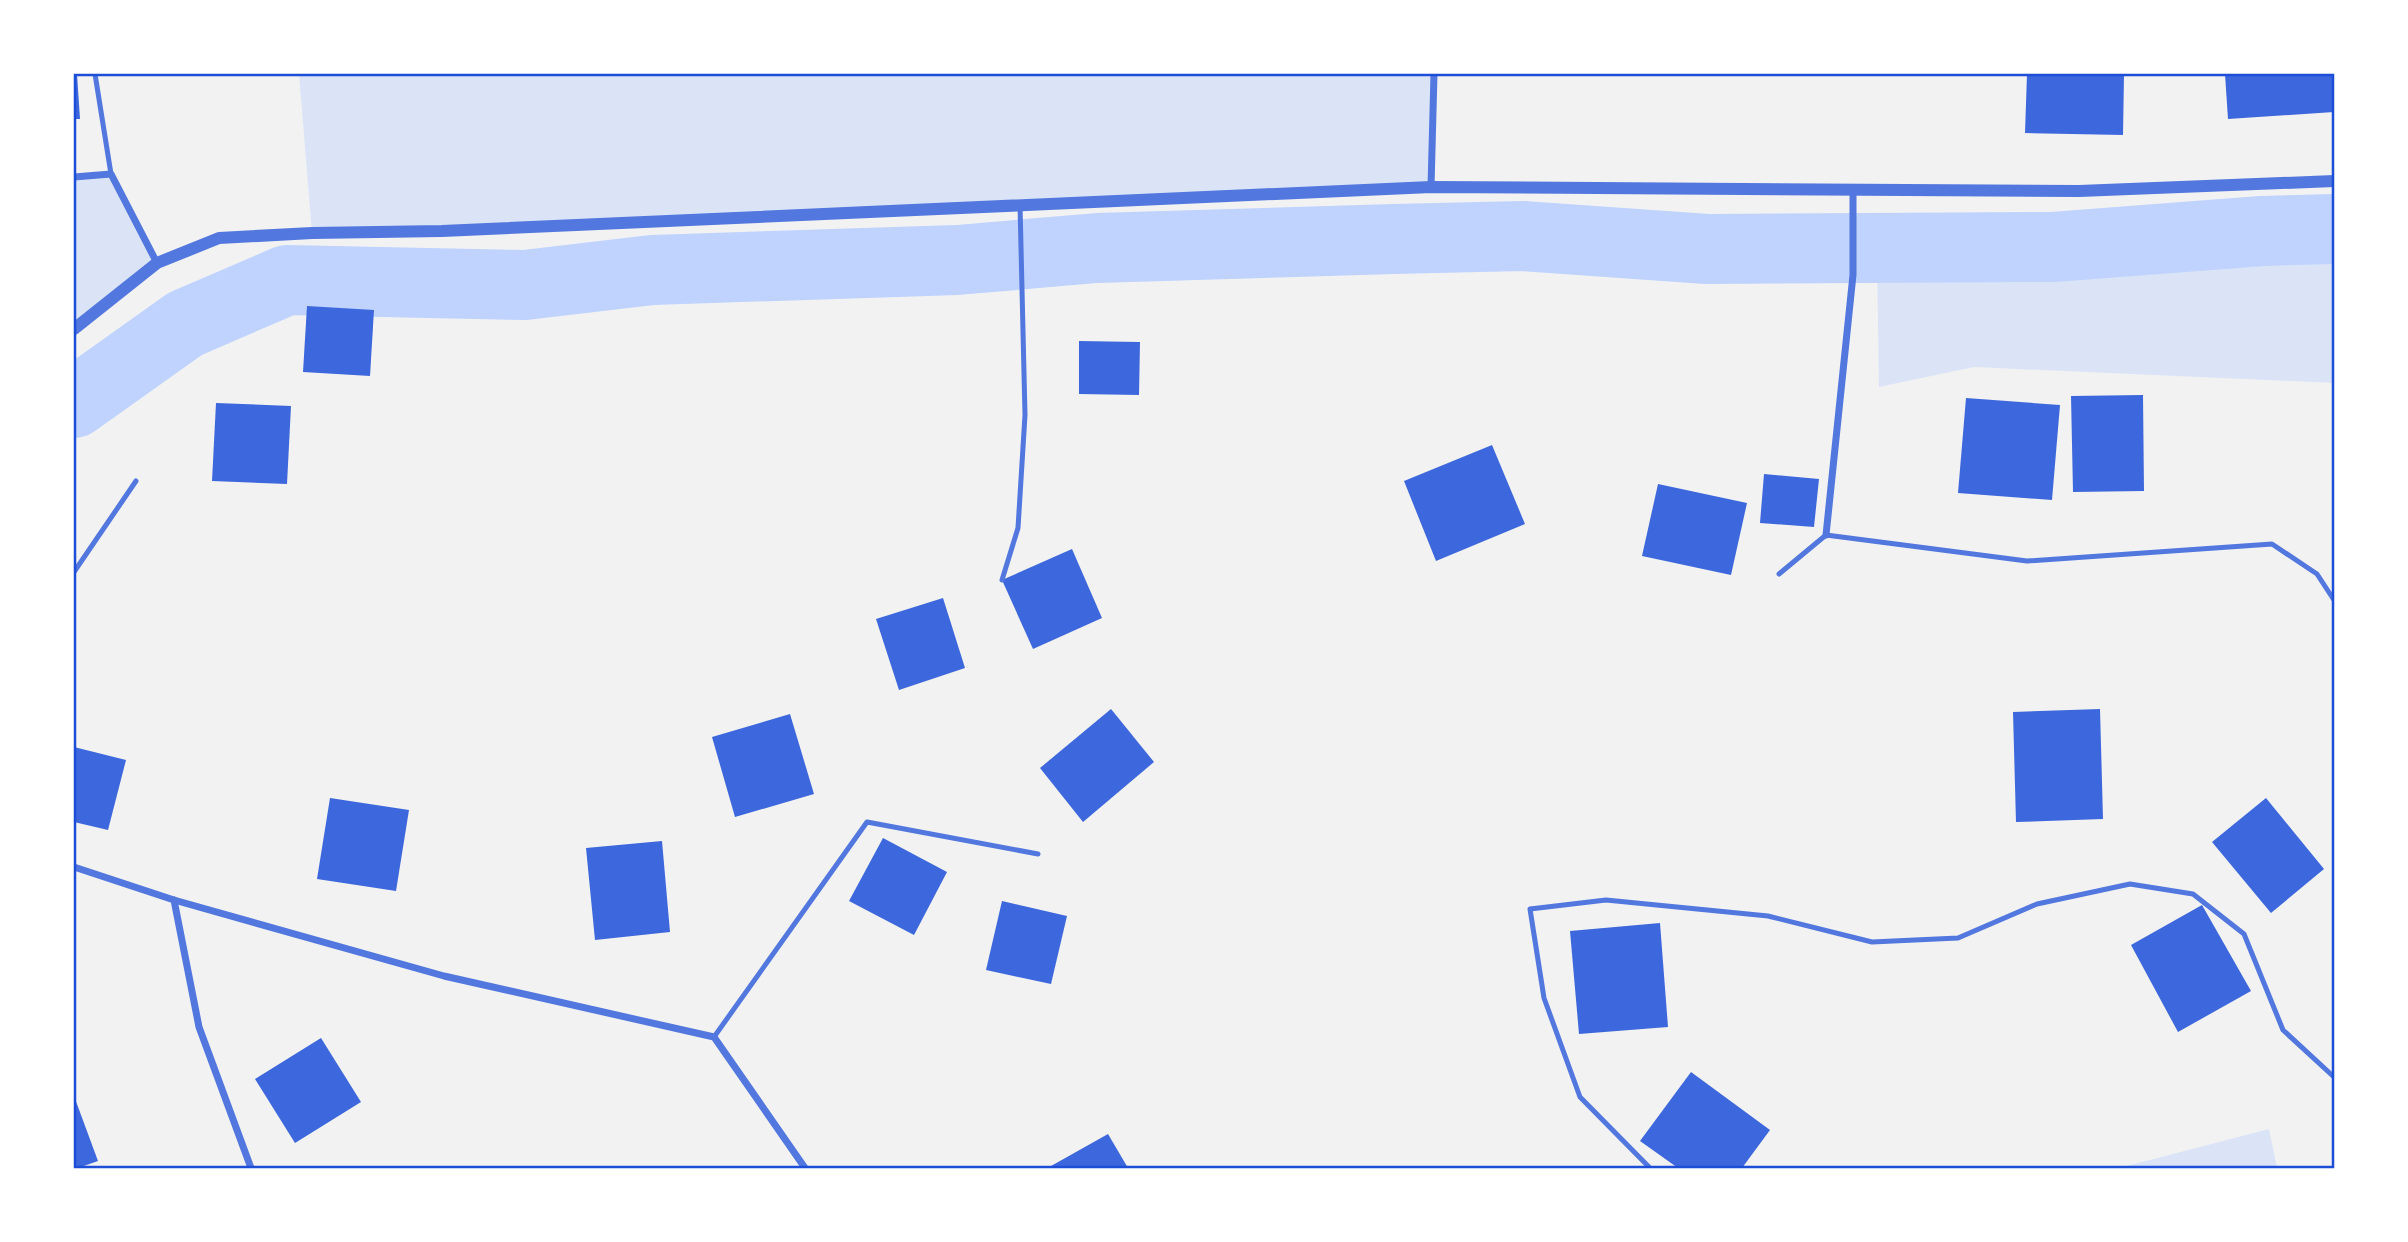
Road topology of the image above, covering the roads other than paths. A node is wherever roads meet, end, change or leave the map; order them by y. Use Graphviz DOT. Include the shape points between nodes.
graph roads {
  1 [pos="95,74"];
  2 [pos="1434,74"];
  3 [pos="111,174"];
  4 [pos="74,177"];
  5 [pos="2334,181"];
  6 [pos="1431,187"];
  7 [pos="1853,190"];
  8 [pos="1020,205"];
  9 [pos="157,263"];
  10 [pos="74,329"];
  11 [pos="136,481"];
  12 [pos="1826,535"];
  13 [pos="74,572"];
  14 [pos="1780,574"];
  15 [pos="1002,580"];
  16 [pos="2334,600"];
  17 [pos="1038,854"];
  18 [pos="74,867"];
  19 [pos="174,900"];
  20 [pos="714,1037"];
  21 [pos="2334,1077"];
  22 [pos="251,1168"];
  23 [pos="805,1168"];
  24 [pos="1650,1168"];
  1 -- 3 [label="lane"];
  2 -- 6 [label="street"];
  3 -- 4 [label="street"];
  3 -- 9 [label="street"];
  5 -- 7 [label="street" via="2079,191"];
  6 -- 7 [label="street"];
  6 -- 8 [label="street"];
  7 -- 12 [label="street" via="1853,275"];
  8 -- 9 [label="street" via="219,238"];
  8 -- 15 [label="lane" via="1025,415 1018,528"];
  9 -- 10 [label="street"];
  11 -- 13 [label="lane"];
  12 -- 14 [label="lane"];
  12 -- 16 [label="lane" via="2027,561 2272,544 2317,574"];
  17 -- 20 [label="lane" via="867,822"];
  18 -- 19 [label="street"];
  19 -- 20 [label="street" via="444,976"];
  19 -- 22 [label="street" via="199,1027"];
  20 -- 23 [label="street"];
  21 -- 24 [label="lane" via="2283,1030 2244,934 2193,894 2130,884 2037,904 1958,939 1872,942 1768,916 1606,900 1530,909 1544,998 1580,1097"];
}
